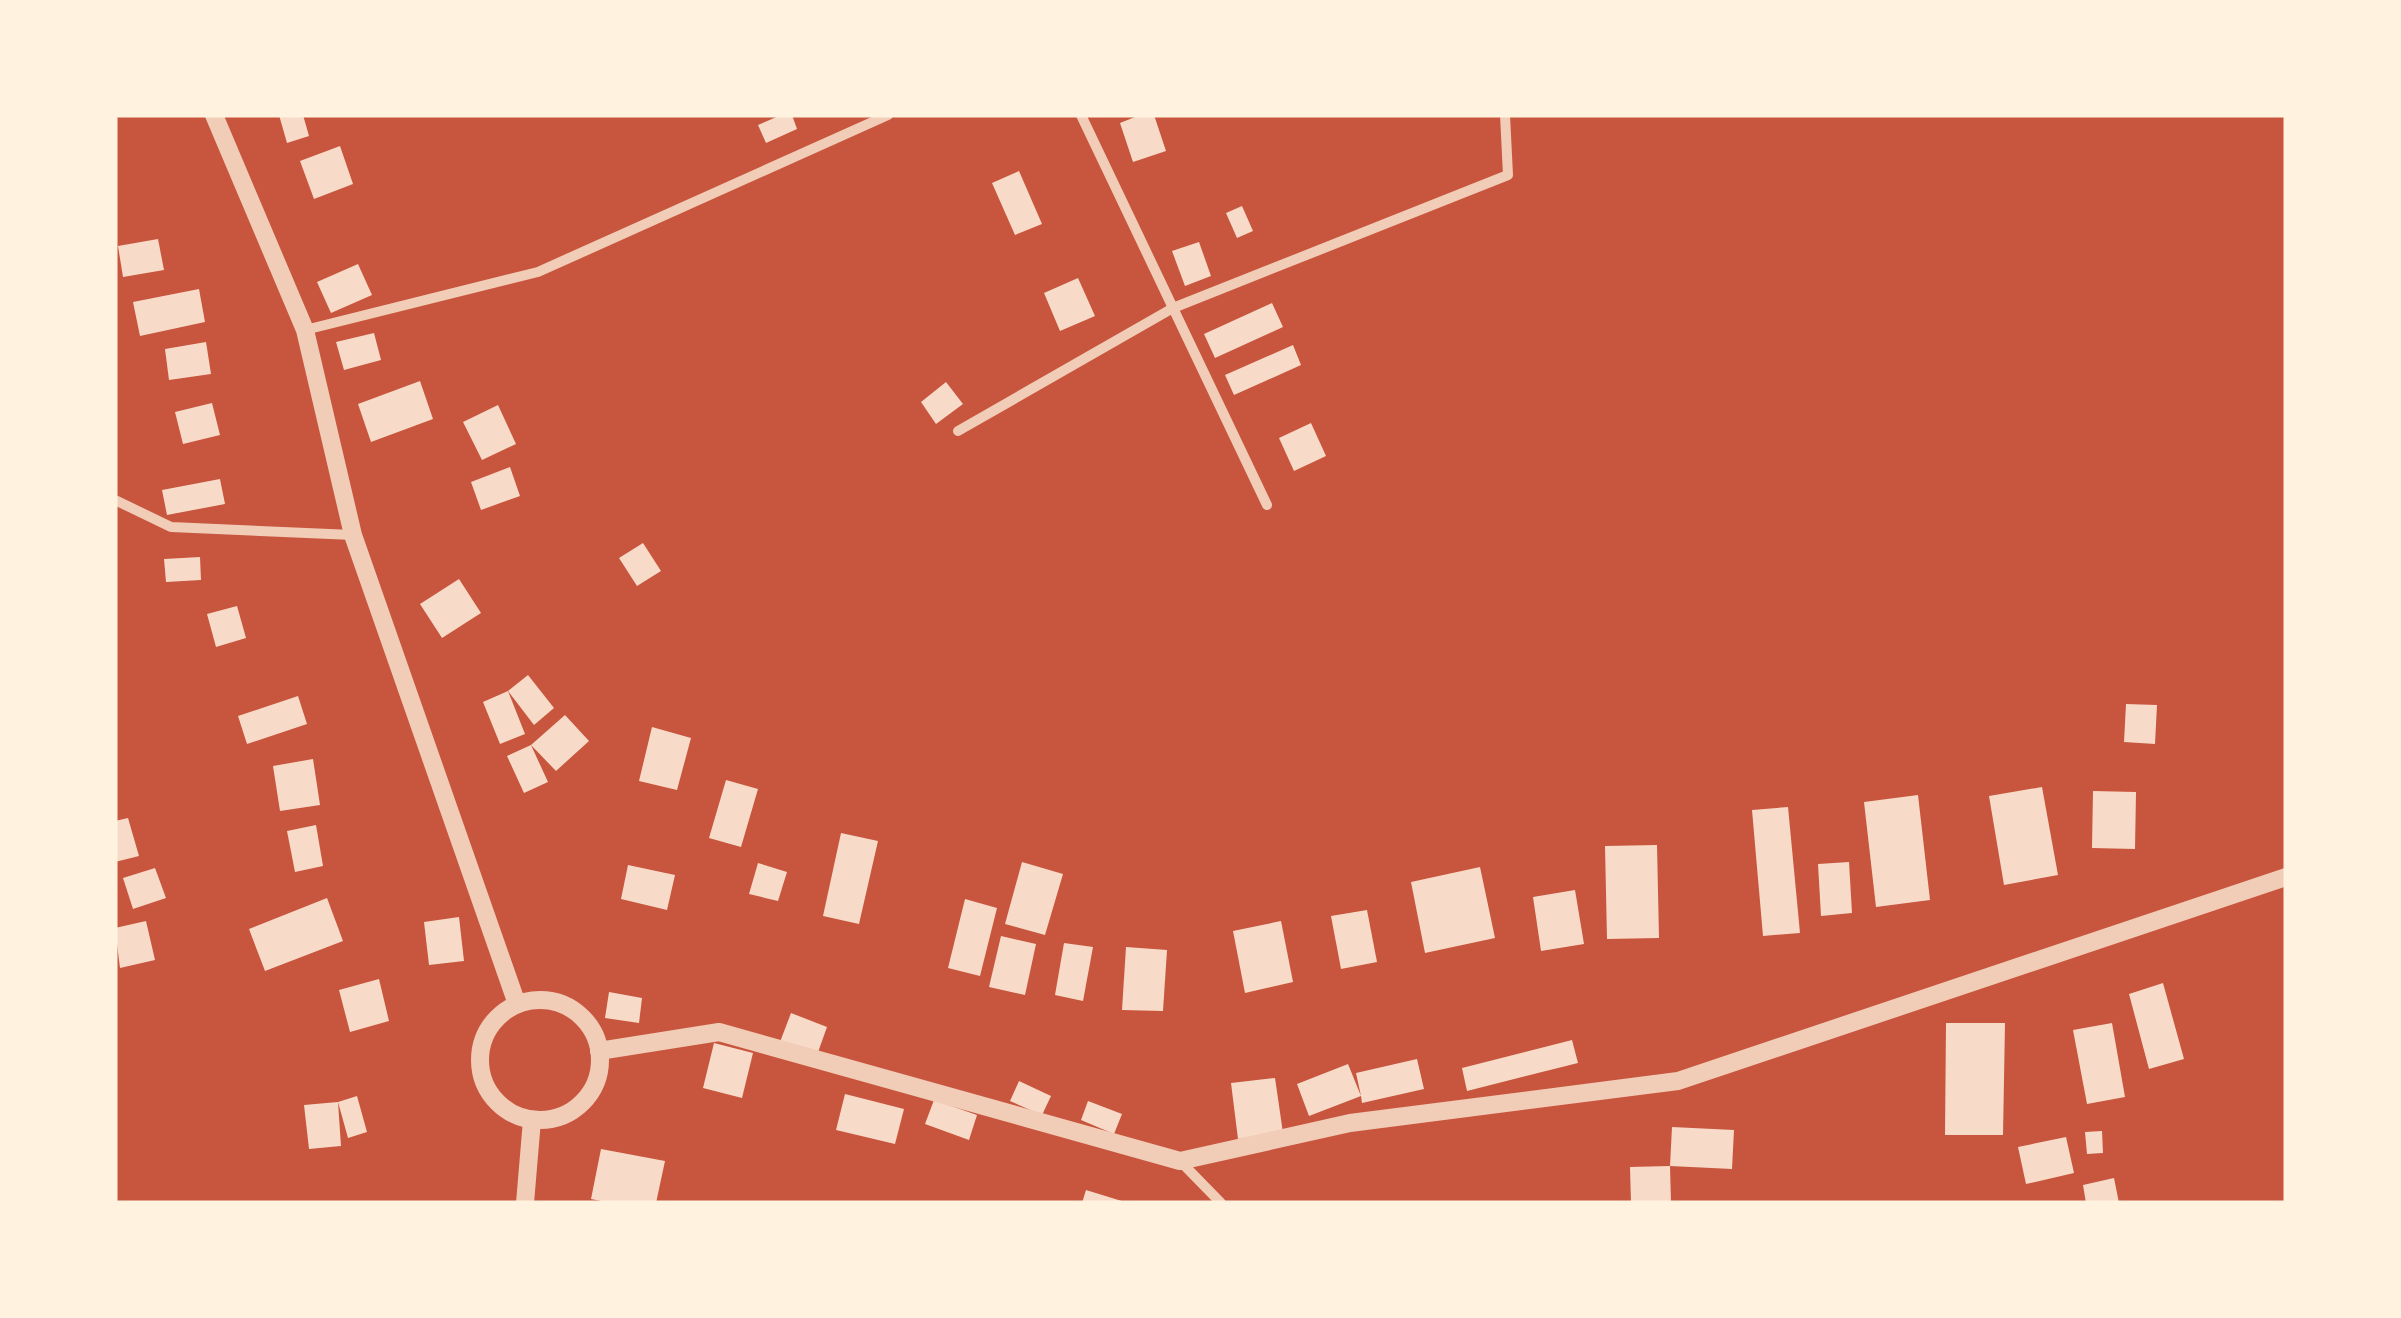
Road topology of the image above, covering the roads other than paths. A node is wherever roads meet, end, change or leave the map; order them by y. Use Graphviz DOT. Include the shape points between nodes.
graph roads {
  1 [pos="214,115"];
  2 [pos="888,115"];
  3 [pos="1080,115"];
  4 [pos="1505,115"];
  5 [pos="1173,308"];
  6 [pos="305,330"];
  7 [pos="958,431"];
  8 [pos="115,500"];
  9 [pos="1266,505"];
  10 [pos="353,535"];
  11 [pos="2286,877"];
  12 [pos="518,1004"];
  13 [pos="599,1051"];
  14 [pos="532,1120"];
  15 [pos="1180,1161"];
  16 [pos="1218,1202"];
  17 [pos="525,1203"];
  1 -- 6 [label="street"];
  2 -- 6 [label="street" via="538,272"];
  3 -- 5 [label="street"];
  4 -- 5 [label="street" via="1508,176"];
  5 -- 7 [label="street"];
  5 -- 9 [label="street"];
  6 -- 10 [label="street"];
  8 -- 10 [label="street" via="170,527"];
  10 -- 12 [label="street"];
  11 -- 15 [label="street" via="1678,1081 1350,1123"];
  12 -- 13 [label="street" via="548,1000 576,1012"];
  12 -- 14 [label="street" via="485,1037 481,1068 504,1108"];
  13 -- 14 [label="street" via="595,1082 576,1107"];
  13 -- 15 [label="street" via="719,1032"];
  14 -- 17 [label="street"];
  15 -- 16 [label="street"];
}
